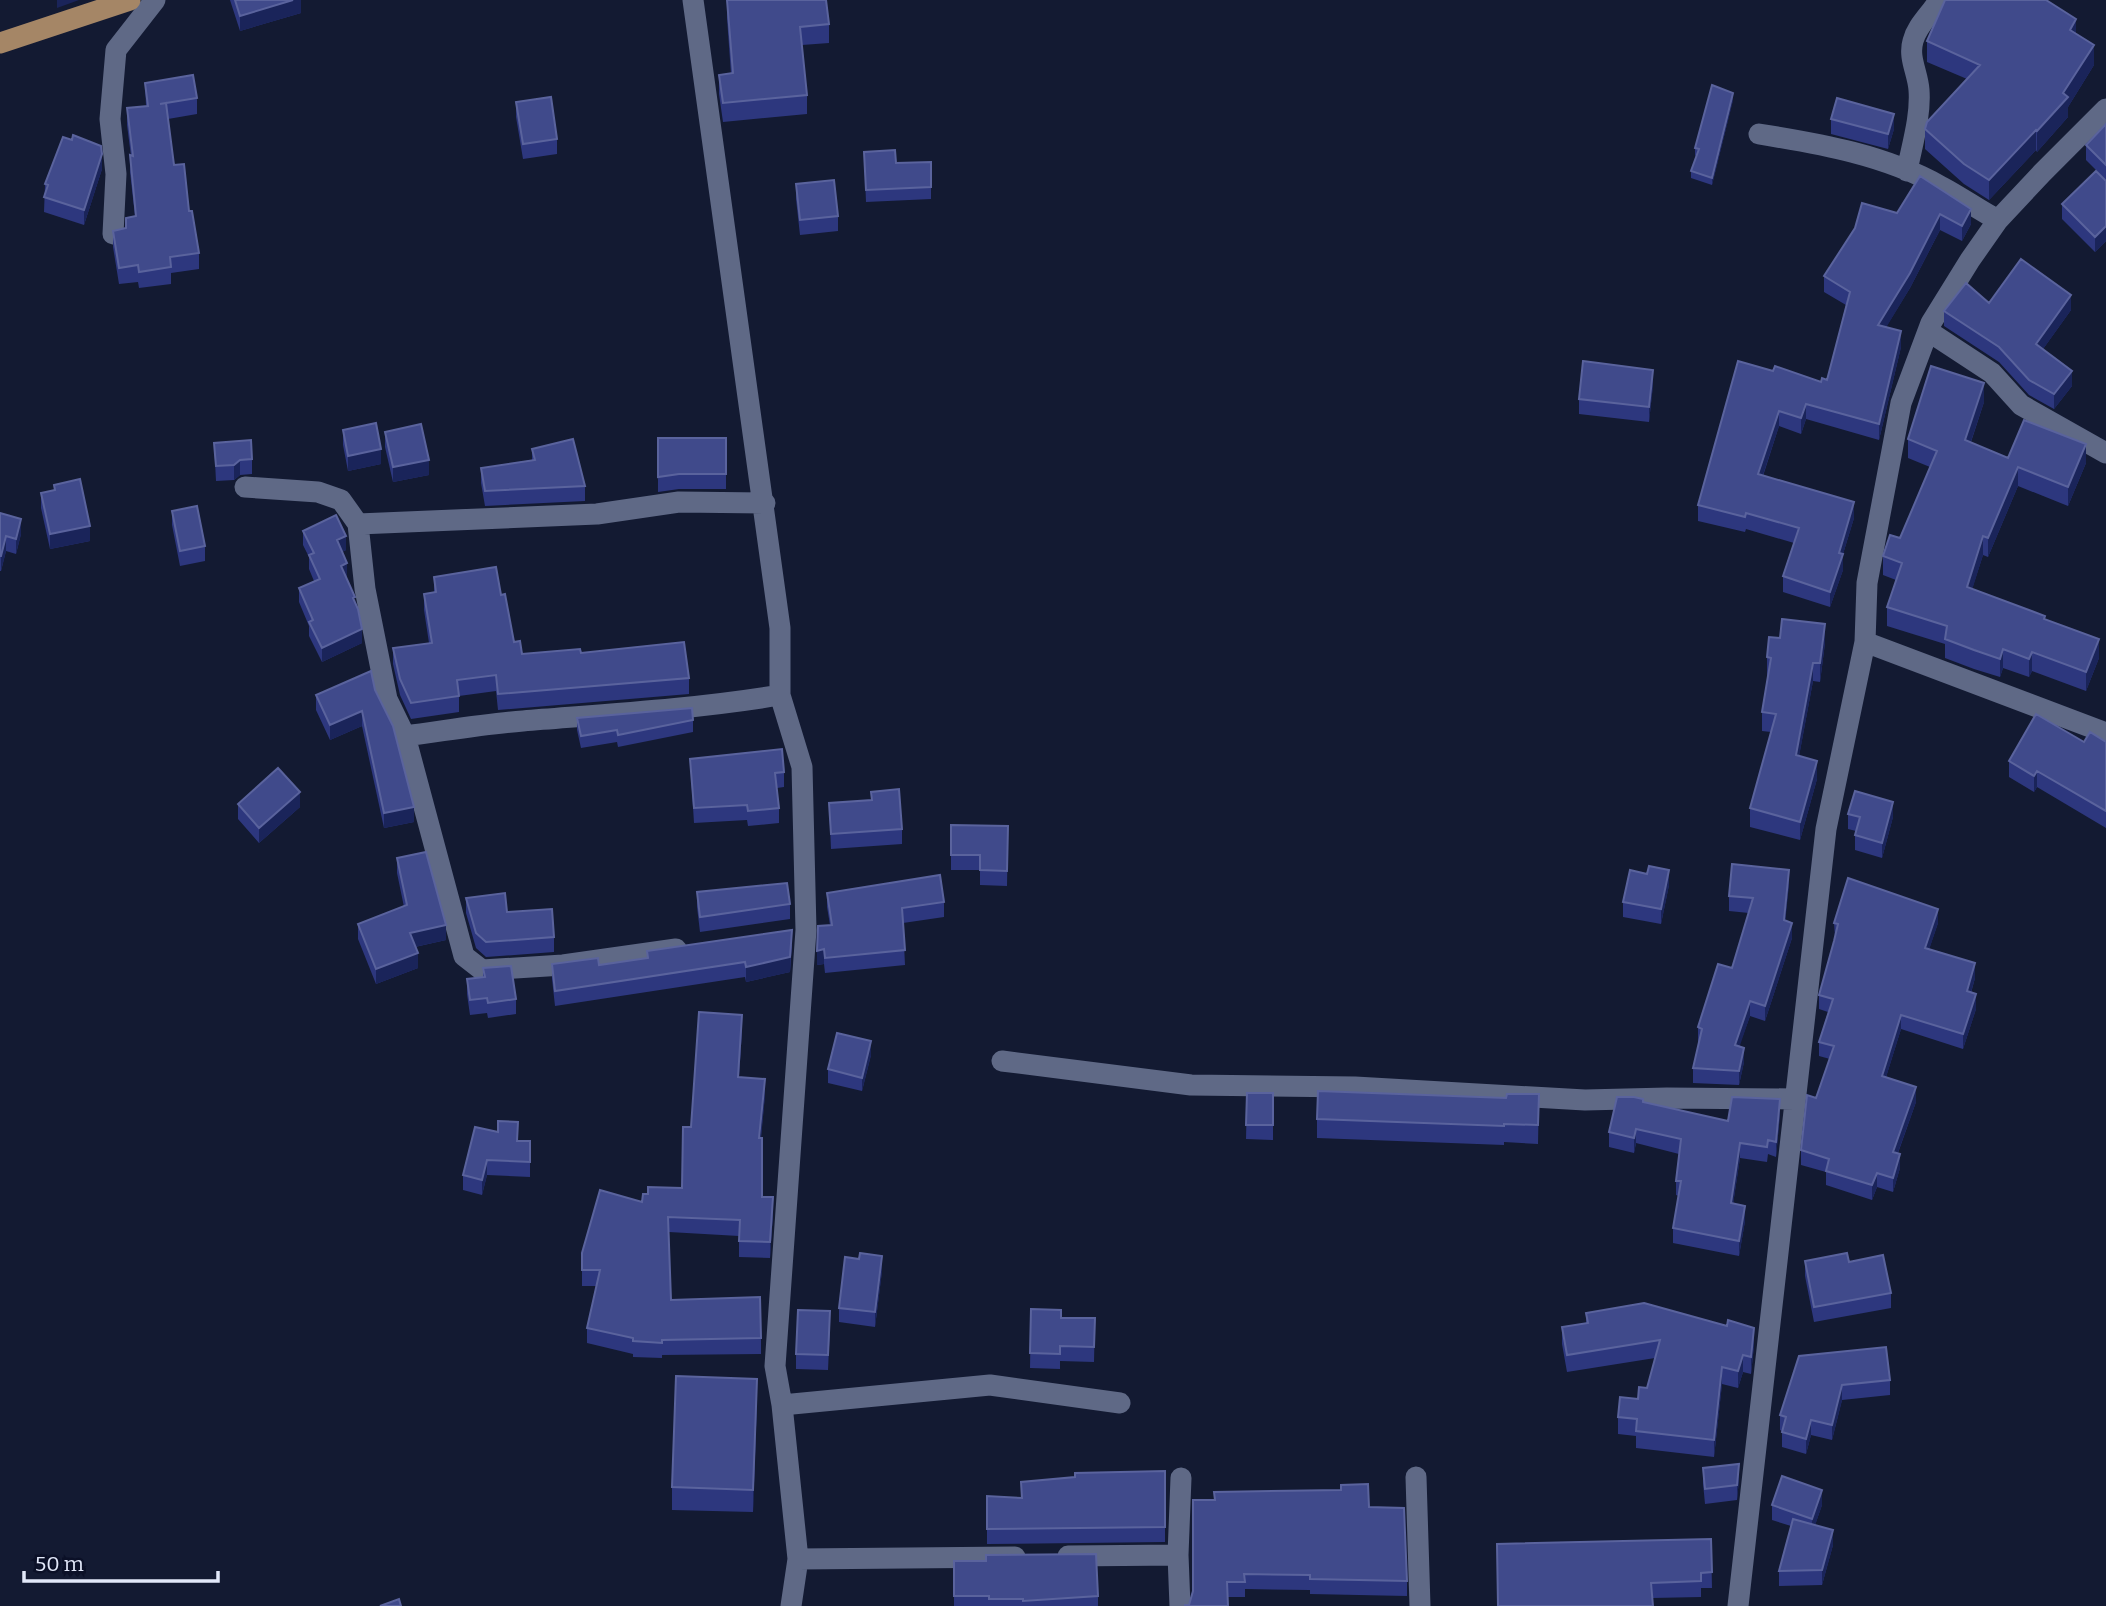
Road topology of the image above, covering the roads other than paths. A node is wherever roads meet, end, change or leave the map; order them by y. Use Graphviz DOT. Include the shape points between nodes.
graph roads {
  1 [pos="130,0"];
  2 [pos="155,0"];
  3 [pos="693,0"];
  4 [pos="1940,0"];
  5 [pos="0,43"];
  6 [pos="2106,109"];
  7 [pos="1759,134"];
  8 [pos="1907,171"];
  9 [pos="1998,220"];
  10 [pos="113,234"];
  11 [pos="1928,331"];
  12 [pos="2106,453"];
  13 [pos="244,487"];
  14 [pos="765,503"];
  15 [pos="358,524"];
  16 [pos="1865,642"];
  17 [pos="780,695"];
  18 [pos="2106,733"];
  19 [pos="405,736"];
  20 [pos="806,930"];
  21 [pos="779,934"];
  22 [pos="696,946"];
  23 [pos="1002,1061"];
  24 [pos="1794,1099"];
  25 [pos="1120,1403"];
  26 [pos="782,1405"];
  27 [pos="1416,1477"];
  28 [pos="1181,1478"];
  29 [pos="1178,1555"];
  30 [pos="798,1559"];
  31 [pos="791,1606"];
  32 [pos="1180,1606"];
  33 [pos="1200,1606"];
  34 [pos="1420,1606"];
  35 [pos="1738,1606"];
  1 -- 5 [label="main road"];
  2 -- 10 [label="street" via="116,50 110,119 116,174"];
  3 -- 14 [label="street"];
  4 -- 8 [label="street" via="1913,39 1911,51 1920,88"];
  6 -- 9 [label="street"];
  7 -- 8 [label="street" via="1827,145"];
  8 -- 9 [label="street"];
  9 -- 11 [label="street"];
  11 -- 12 [label="street" via="1992,373 2021,405"];
  11 -- 16 [label="street" via="1901,403 1867,583"];
  13 -- 15 [label="street" via="318,492 341,500"];
  14 -- 15 [label="street" via="679,502 597,514"];
  14 -- 17 [label="street" via="780,628"];
  15 -- 19 [label="street" via="365,589 387,699"];
  16 -- 18 [label="street"];
  16 -- 24 [label="street" via="1826,829"];
  17 -- 19 [label="street"];
  17 -- 20 [label="street" via="802,766"];
  19 -- 22 [label="street" via="464,956 482,970 563,965"];
  20 -- 21 [label="street"];
  20 -- 26 [label="street" via="775,1366"];
  23 -- 24 [label="street" via="1191,1085 1355,1087 1585,1100"];
  24 -- 35 [label="street"];
  25 -- 26 [label="street" via="990,1384"];
  26 -- 30 [label="street"];
  27 -- 34 [label="street"];
  28 -- 29 [label="street"];
  29 -- 30 [label="street"];
  29 -- 32 [label="street"];
  30 -- 31 [label="street"];
  32 -- 33 [label="street"];
}
